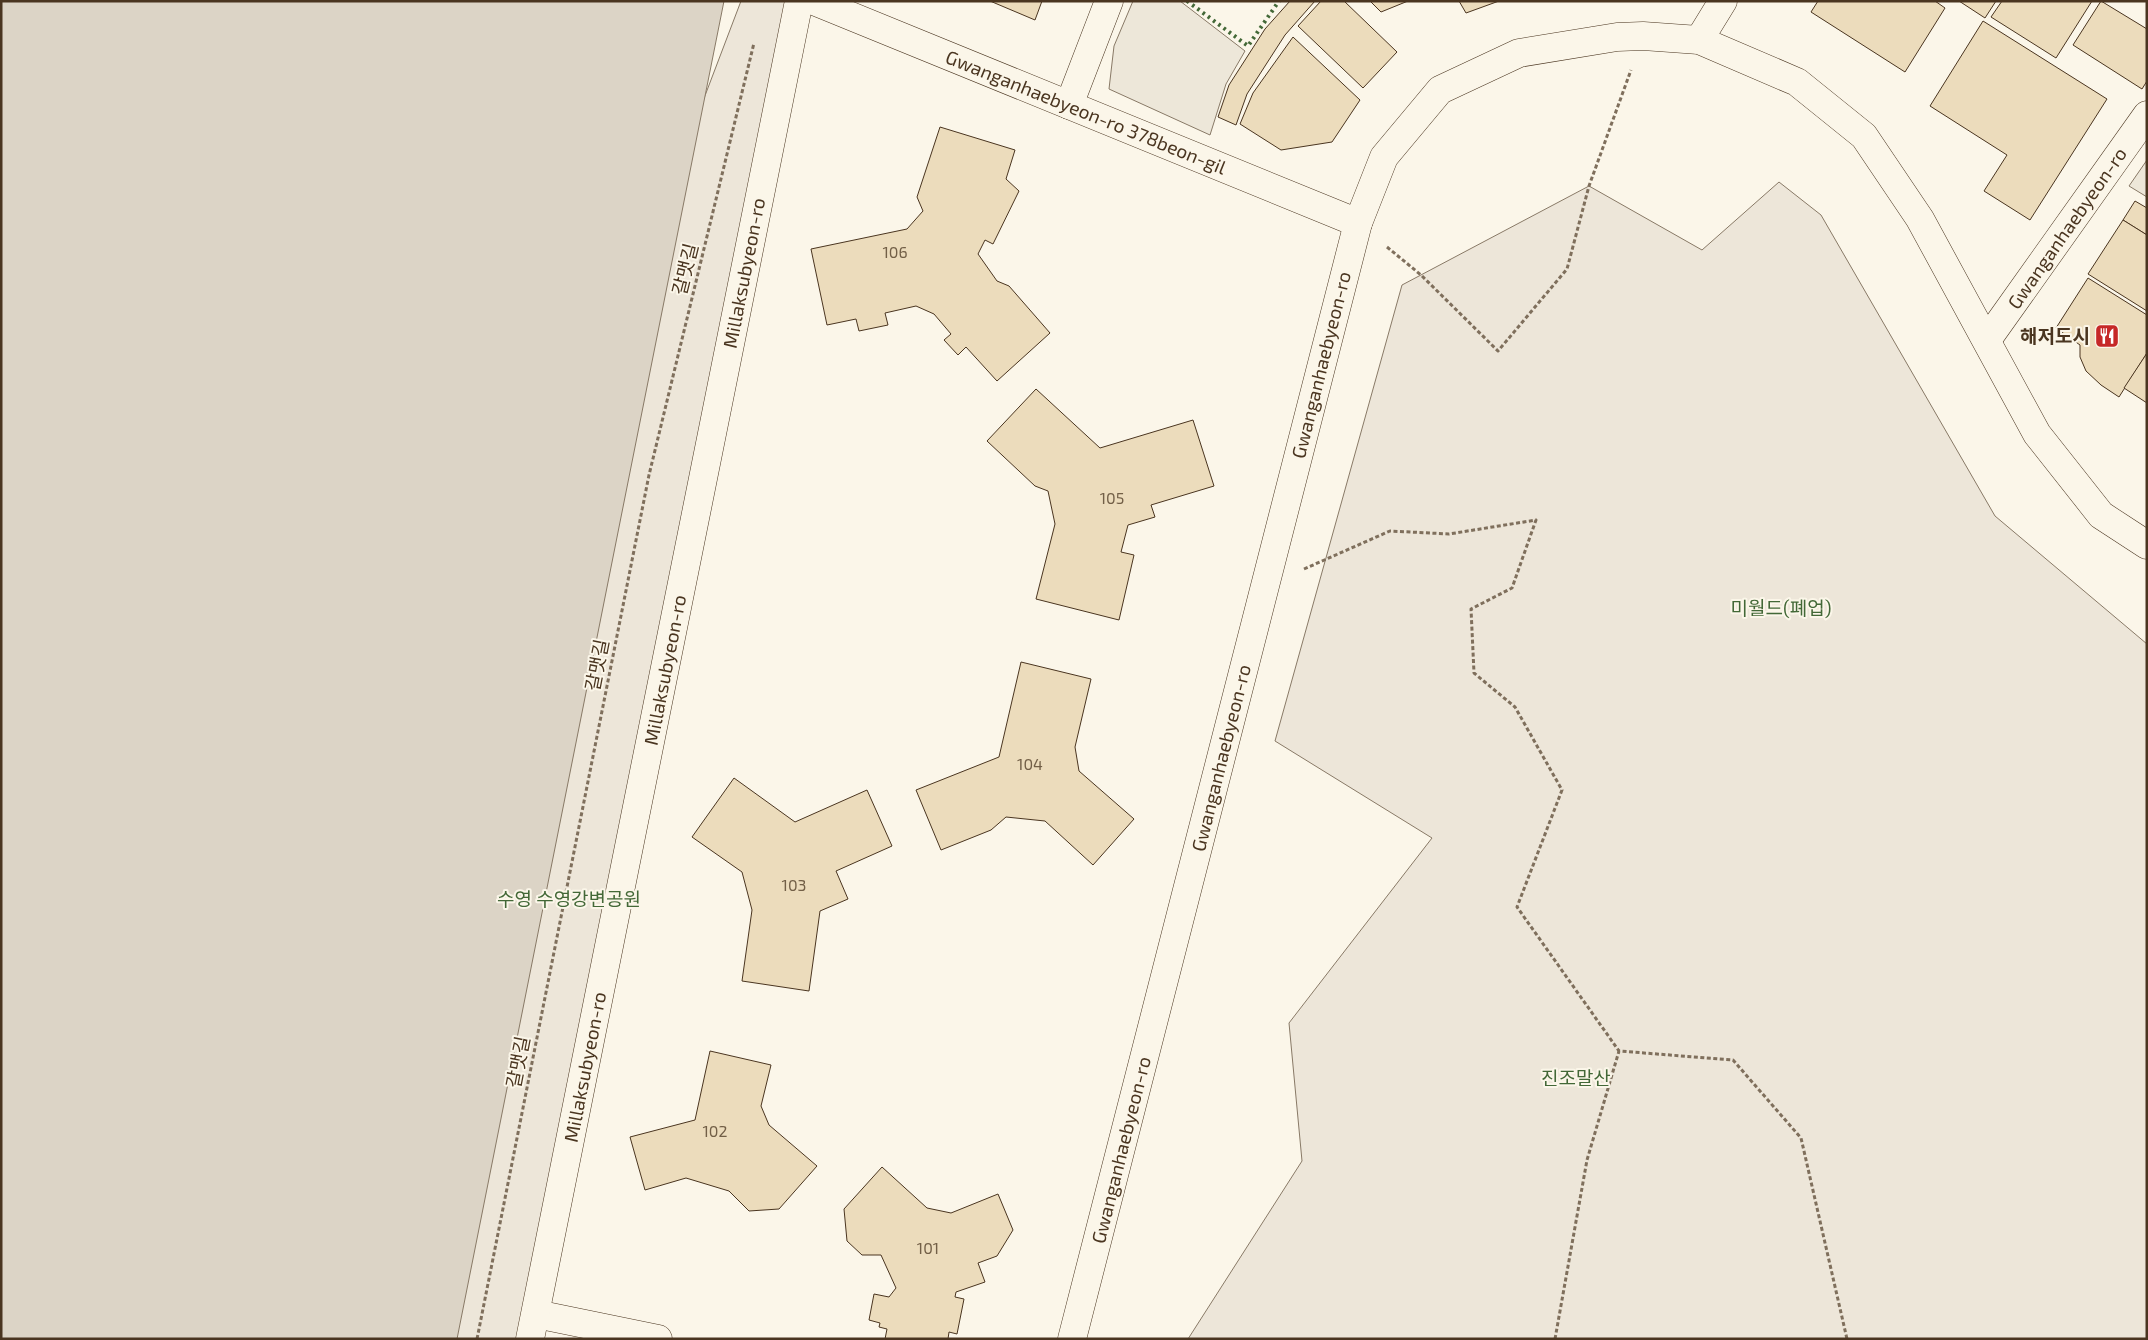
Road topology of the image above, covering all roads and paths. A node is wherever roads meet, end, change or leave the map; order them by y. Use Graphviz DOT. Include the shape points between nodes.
graph roads {
  1 [pos="799,1"];
  2 [pos="814,1"];
  3 [pos="1109,1"];
  4 [pos="1723,1"];
  5 [pos="1643,36"];
  6 [pos="754,40"];
  7 [pos="1699,40"];
  8 [pos="1068,105"];
  9 [pos="2147,115"];
  10 [pos="1358,223"];
  11 [pos="1987,340"];
  12 [pos="2147,545"];
  13 [pos="1265,586"];
  14 [pos="1619,1051"];
  15 [pos="533,1326"];
  16 [pos="477,1339"];
  17 [pos="658,1339"];
  18 [pos="1072,1339"];
  19 [pos="1555,1339"];
  20 [pos="1847,1339"];
  1 -- 15 [label="street, Millaksubyeon-ro"];
  2 -- 8 [label="street, Gwanganhaebyeon-ro 378beon-gil"];
  3 -- 8 [label="street"];
  4 -- 7 [label="street"];
  5 -- 7 [label="street, Gwanganhaebyeon-ro"];
  5 -- 10 [label="street, Gwanganhaebyeon-ro" via="1519,52 1440,90 1384,157"];
  5 -- 10 [label="path" via="1589,186 1567,269 1498,351 1420,275"];
  6 -- 16 [label="path, 갈맷길" via="649,475"];
  7 -- 11 [label="street, Gwanganhaebyeon-ro" via="1797,82 1864,136 1920,219"];
  8 -- 10 [label="street, Gwanganhaebyeon-ro 378beon-gil"];
  9 -- 11 [label="street, Gwanganhaebyeon-ro"];
  10 -- 13 [label="street, Gwanganhaebyeon-ro"];
  11 -- 12 [label="street, Gwanganhaebyeon-ro" via="2037,434 2102,515"];
  13 -- 14 [label="path" via="1390,531 1449,534 1536,520 1512,588 1471,609 1474,673 1515,707 1562,790 1517,907"];
  13 -- 18 [label="street, Gwanganhaebyeon-ro"];
  14 -- 19 [label="path" via="1587,1160"];
  14 -- 20 [label="path" via="1733,1060 1801,1138"];
  15 -- 17 [label="street"];
}
